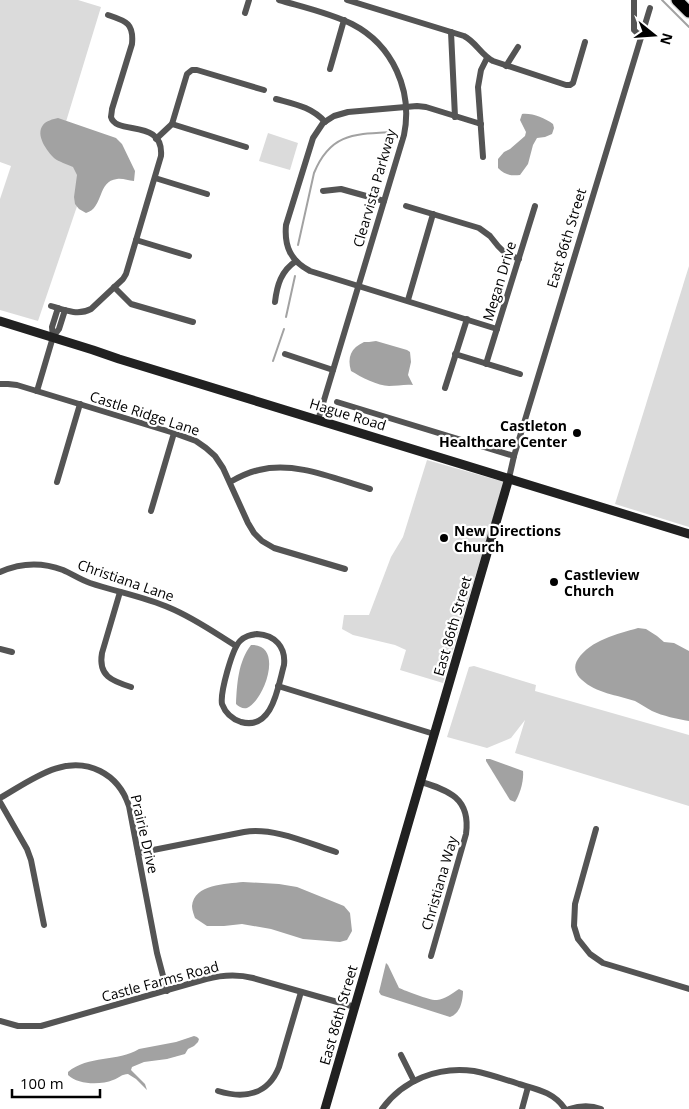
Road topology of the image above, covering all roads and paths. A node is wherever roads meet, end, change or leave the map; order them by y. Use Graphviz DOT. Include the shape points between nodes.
graph roads {
  1 [pos="249,0"];
  2 [pos="282,0"];
  3 [pos="347,0"];
  4 [pos="634,0"];
  5 [pos="677,0"];
  6 [pos="293,2"];
  7 [pos="650,8"];
  8 [pos="689,12"];
  9 [pos="245,13"];
  10 [pos="108,15"];
  11 [pos="344,20"];
  12 [pos="451,32"];
  13 [pos="642,35"];
  14 [pos="585,42"];
  15 [pos="518,48"];
  16 [pos="488,58"];
  17 [pos="506,66"];
  18 [pos="330,69"];
  19 [pos="264,90"];
  20 [pos="276,99"];
  21 [pos="406,107"];
  22 [pos="455,117"];
  23 [pos="325,122"];
  24 [pos="172,124"];
  25 [pos="481,124"];
  26 [pos="156,139"];
  27 [pos="246,147"];
  28 [pos="483,157"];
  29 [pos="155,178"];
  30 [pos="323,191"];
  31 [pos="207,194"];
  32 [pos="384,202"];
  33 [pos="406,206"];
  34 [pos="536,206"];
  35 [pos="433,214"];
  36 [pos="136,240"];
  37 [pos="188,256"];
  38 [pos="519,259"];
  39 [pos="296,261"];
  40 [pos="359,285"];
  41 [pos="114,287"];
  42 [pos="408,300"];
  43 [pos="275,302"];
  44 [pos="65,310"];
  45 [pos="466,319"];
  46 [pos="0,321"];
  47 [pos="193,322"];
  48 [pos="498,329"];
  49 [pos="53,337"];
  50 [pos="285,354"];
  51 [pos="455,354"];
  52 [pos="486,364"];
  53 [pos="333,370"];
  54 [pos="520,374"];
  55 [pos="0,384"];
  56 [pos="445,388"];
  57 [pos="38,391"];
  58 [pos="337,402"];
  59 [pos="80,404"];
  60 [pos="318,420"];
  61 [pos="174,433"];
  62 [pos="514,456"];
  63 [pos="509,478"];
  64 [pos="57,482"];
  65 [pos="230,482"];
  66 [pos="370,489"];
  67 [pos="150,511"];
  68 [pos="689,534"];
  69 [pos="345,569"];
  70 [pos="0,572"];
  71 [pos="120,592"];
  72 [pos="236,646"];
  73 [pos="0,649"];
  74 [pos="12,652"];
  75 [pos="278,686"];
  76 [pos="130,687"];
  77 [pos="434,734"];
  78 [pos="421,782"];
  79 [pos="0,800"];
  80 [pos="596,829"];
  81 [pos="336,852"];
  82 [pos="138,853"];
  83 [pos="44,925"];
  84 [pos="431,956"];
  85 [pos="689,989"];
  86 [pos="167,990"];
  87 [pos="301,992"];
  88 [pos="355,1007"];
  89 [pos="0,1021"];
  90 [pos="401,1055"];
  91 [pos="414,1081"];
  92 [pos="528,1087"];
  93 [pos="218,1091"];
  94 [pos="565,1107"];
  95 [pos="325,1109"];
  96 [pos="382,1109"];
  97 [pos="522,1109"];
  98 [pos="601,1109"];
  1 -- 9 [label="street"];
  2 -- 6 [label="street, Clearvista Parkway"];
  3 -- 12 [label="street"];
  4 -- 13 [label="street" via="634,30"];
  5 -- 8 [label="highway"];
  6 -- 11 [label="street, Clearvista Parkway"];
  7 -- 13 [label="street, East 86th Street"];
  10 -- 26 [label="street" via="125,21 133,36 111,117 121,126 138,128"];
  11 -- 18 [label="street"];
  11 -- 21 [label="street, Clearvista Parkway" via="368,33 388,54 399,73"];
  12 -- 16 [label="street" via="472,40"];
  12 -- 22 [label="street"];
  13 -- 62 [label="street, East 86th Street"];
  14 -- 17 [label="street" via="570,85"];
  15 -- 17 [label="street"];
  16 -- 17 [label="street"];
  16 -- 25 [label="street" via="479,81"];
  19 -- 24 [label="street" via="191,71 187,74"];
  20 -- 23 [label="street" via="311,110"];
  21 -- 22 [label="street" via="423,107"];
  21 -- 23 [label="street" via="348,112"];
  21 -- 32 [label="street, Clearvista Parkway" via="404,132"];
  22 -- 25 [label="street"];
  23 -- 39 [label="street" via="313,138 286,226 286,243"];
  24 -- 26 [label="street"];
  24 -- 27 [label="street"];
  25 -- 28 [label="street"];
  26 -- 29 [label="street" via="162,154"];
  29 -- 31 [label="street"];
  29 -- 36 [label="street"];
  30 -- 32 [label="street" via="341,189"];
  32 -- 40 [label="street, Clearvista Parkway"];
  33 -- 35 [label="street"];
  34 -- 38 [label="street, Megan Drive"];
  35 -- 38 [label="street" via="481,229 505,253"];
  35 -- 42 [label="street"];
  36 -- 37 [label="street"];
  36 -- 41 [label="street" via="126,274"];
  38 -- 48 [label="street, Megan Drive"];
  39 -- 40 [label="street" via="310,271"];
  39 -- 43 [label="street" via="282,275"];
  40 -- 42 [label="street"];
  40 -- 53 [label="street, Clearvista Parkway"];
  41 -- 44 [label="street" via="88,311"];
  41 -- 47 [label="street" via="131,304"];
  42 -- 45 [label="street"];
  44 -- 49 [label="street"];
  44 -- 49 [label="street" via="54,307"];
  45 -- 48 [label="street"];
  45 -- 51 [label="street"];
  46 -- 49 [label="street, Hague Road"];
  48 -- 52 [label="street, Megan Drive"];
  49 -- 57 [label="street"];
  49 -- 60 [label="street, Hague Road"];
  50 -- 53 [label="street"];
  51 -- 52 [label="street"];
  51 -- 56 [label="street"];
  52 -- 54 [label="street"];
  53 -- 60 [label="street, Clearvista Parkway"];
  55 -- 57 [label="street, Castle Ridge Lane"];
  57 -- 59 [label="street, Castle Ridge Lane"];
  58 -- 62 [label="street, Hague Road"];
  59 -- 61 [label="street, Castle Ridge Lane"];
  59 -- 64 [label="street"];
  60 -- 63 [label="street, Hague Road"];
  61 -- 65 [label="street, Castle Ridge Lane" via="209,450 220,462"];
  61 -- 67 [label="street"];
  62 -- 63 [label="street, East 86th Street"];
  63 -- 68 [label="street, Hague Road"];
  63 -- 77 [label="street, East 86th Street"];
  65 -- 66 [label="street" via="259,470 286,467"];
  65 -- 69 [label="street, Castle Ridge Lane" via="248,523 262,540 277,548"];
  70 -- 71 [label="street, Christiana Lane" via="24,565 46,565"];
  71 -- 72 [label="street, Christiana Lane" via="181,613"];
  71 -- 76 [label="street" via="101,664 111,680"];
  72 -- 75 [label="street" via="244,637 257,634 265,634 277,641 285,657"];
  72 -- 75 [label="street" via="221,698 230,717 240,722 258,721 271,708"];
  73 -- 74 [label="street"];
  75 -- 77 [label="street"];
  77 -- 78 [label="street, East 86th Street"];
  78 -- 84 [label="street, Christiana Way" via="454,796 462,805 467,820 466,834"];
  78 -- 88 [label="street, East 86th Street"];
  79 -- 82 [label="street, Prairie Drive" via="57,767 75,764 94,768 114,781 126,798"];
  79 -- 83 [label="street" via="31,860"];
  80 -- 85 [label="street" via="575,904 574,926 578,939 590,954 603,963"];
  81 -- 82 [label="street" via="257,831"];
  82 -- 86 [label="street, Prairie Drive"];
  86 -- 87 [label="street, Castle Farms Road" via="231,975"];
  86 -- 89 [label="street, Castle Farms Road" via="41,1026 18,1026"];
  87 -- 88 [label="street, Castle Farms Road"];
  87 -- 93 [label="street" via="278,1070 271,1081 258,1091 245,1095"];
  88 -- 95 [label="street, East 86th Street"];
  90 -- 91 [label="street"];
  91 -- 92 [label="street" via="438,1072 461,1070"];
  91 -- 96 [label="street" via="396,1093"];
  92 -- 94 [label="street" via="547,1093"];
  92 -- 97 [label="street"];
  94 -- 98 [label="street"];
}
